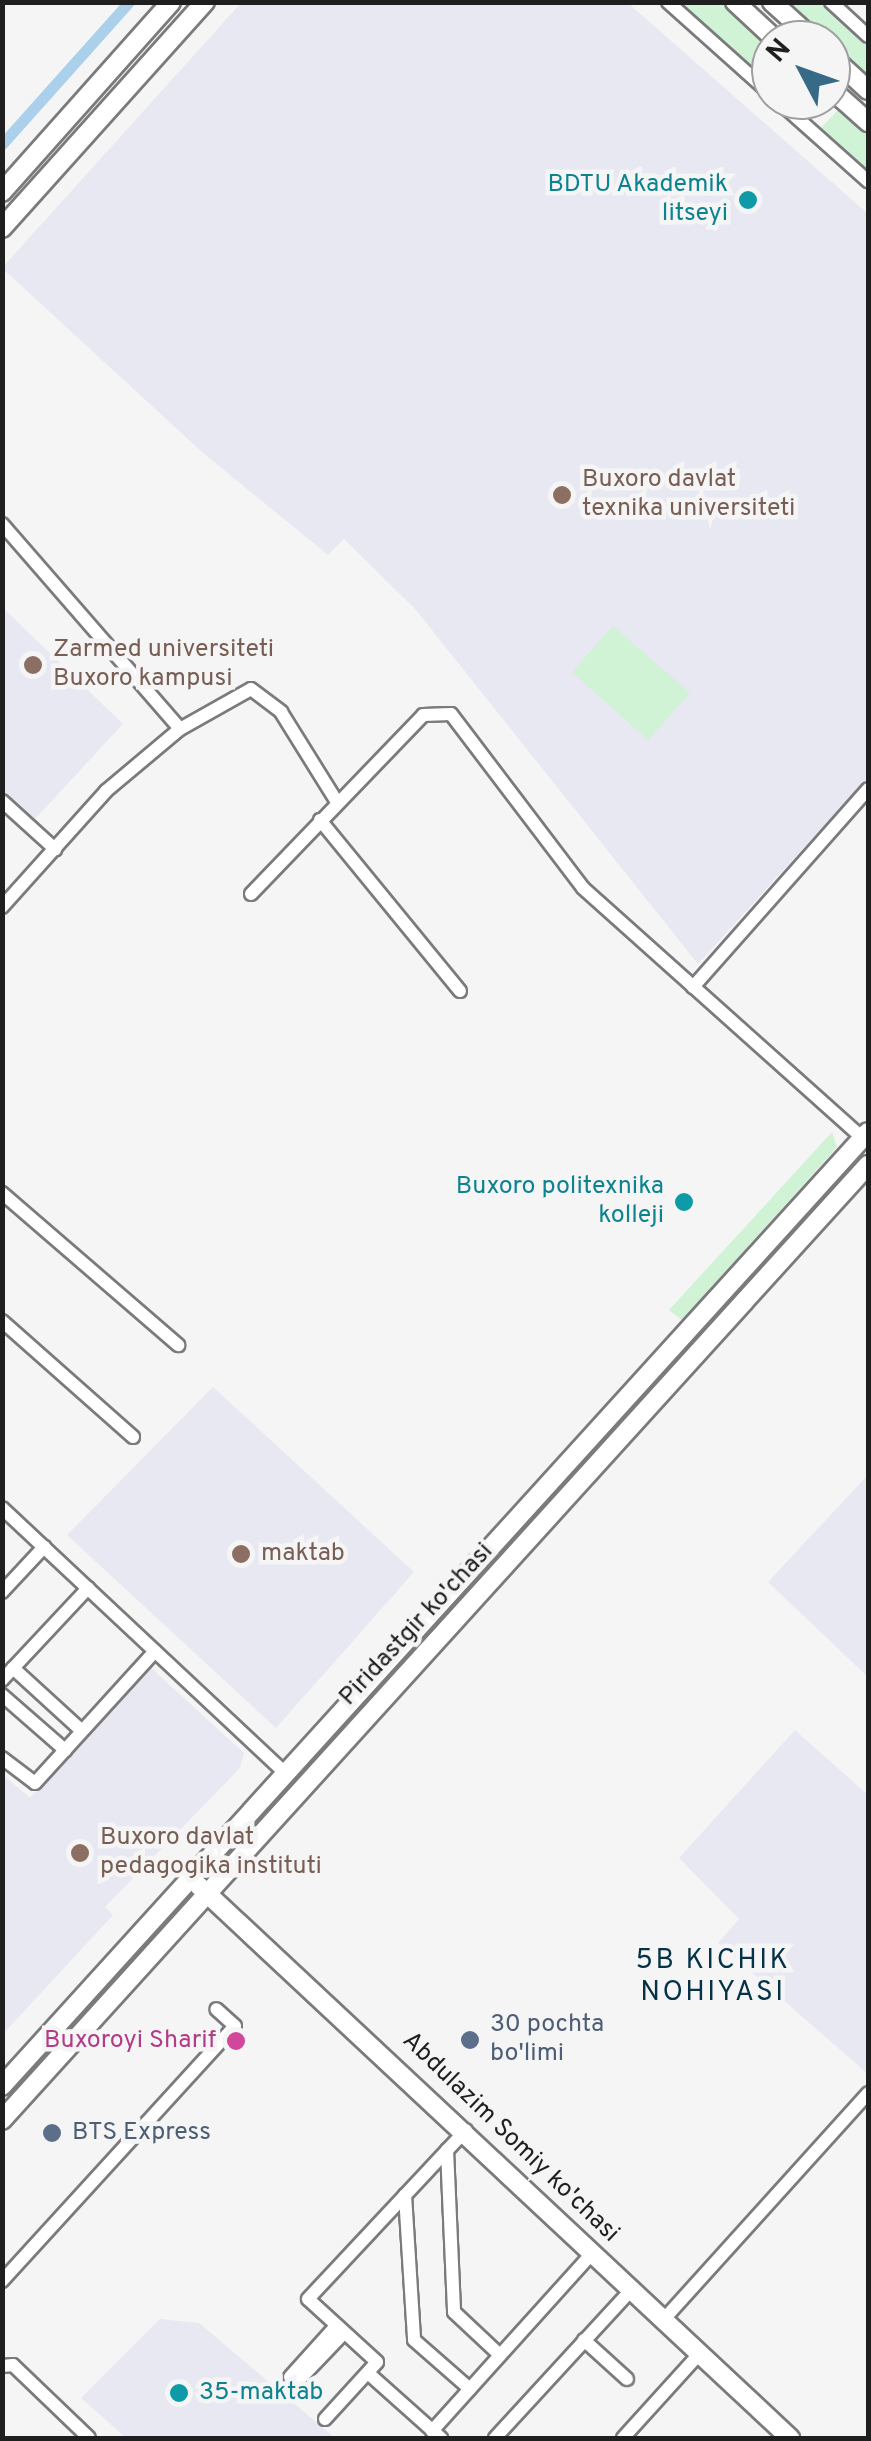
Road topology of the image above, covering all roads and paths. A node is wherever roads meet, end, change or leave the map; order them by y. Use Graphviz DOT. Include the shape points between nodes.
graph roads {
  1 [pos="171,2"];
  2 [pos="205,2"];
  3 [pos="668,2"];
  4 [pos="734,2"];
  5 [pos="772,2"];
  6 [pos="831,2"];
  7 [pos="754,20"];
  8 [pos="792,20"];
  9 [pos="868,36"];
  10 [pos="751,76"];
  11 [pos="800,120"];
  12 [pos="868,181"];
  13 [pos="2,192"];
  14 [pos="2,228"];
  15 [pos="2,524"];
  16 [pos="180,730"];
  17 [pos="868,788"];
  18 [pos="2,801"];
  19 [pos="337,802"];
  20 [pos="320,820"];
  21 [pos="54,849"];
  22 [pos="251,894"];
  23 [pos="2,908"];
  24 [pos="693,987"];
  25 [pos="460,991"];
  26 [pos="867,1138"];
  27 [pos="848,1155"];
  28 [pos="867,1169"];
  29 [pos="2,1193"];
  30 [pos="2,1321"];
  31 [pos="178,1345"];
  32 [pos="133,1437"];
  33 [pos="2,1508"];
  34 [pos="44,1547"];
  35 [pos="88,1588"];
  36 [pos="2,1592"];
  37 [pos="155,1651"];
  38 [pos="13,1668"];
  39 [pos="2,1680"];
  40 [pos="2,1695"];
  41 [pos="82,1731"];
  42 [pos="64,1750"];
  43 [pos="2,1758"];
  44 [pos="286,1774"];
  45 [pos="191,1879"];
  46 [pos="208,1894"];
  47 [pos="216,2009"];
  48 [pos="2,2086"];
  49 [pos="868,2093"];
  50 [pos="2,2120"];
  51 [pos="466,2130"];
  52 [pos="446,2150"];
  53 [pos="405,2195"];
  54 [pos="593,2252"];
  55 [pos="2,2282"];
  56 [pos="632,2288"];
  57 [pos="665,2318"];
  58 [pos="339,2330"];
  59 [pos="584,2340"];
  60 [pos="700,2352"];
  61 [pos="500,2356"];
  62 [pos="2,2366"];
  63 [pos="368,2372"];
  64 [pos="627,2379"];
  65 [pos="293,2380"];
  66 [pos="470,2389"];
  67 [pos="325,2419"];
  68 [pos="437,2434"];
  69 [pos="504,2435"];
  70 [pos="89,2438"];
  71 [pos="623,2438"];
  72 [pos="790,2438"];
  1 -- 13 [label="main road"];
  2 -- 14 [label="main road"];
  3 -- 10 [label="street"];
  4 -- 7 [label="main road"];
  5 -- 8 [label="main road"];
  6 -- 9 [label="street"];
  11 -- 12 [label="street"];
  15 -- 16 [label="street"];
  16 -- 19 [label="street" via="251,689 282,712"];
  16 -- 21 [label="street"];
  17 -- 24 [label="street"];
  18 -- 21 [label="street"];
  19 -- 20 [label="street"];
  19 -- 24 [label="street" via="423,715 450,714 583,888"];
  20 -- 22 [label="street"];
  20 -- 25 [label="street"];
  21 -- 23 [label="street"];
  24 -- 26 [label="street"];
  26 -- 27 [label="main road, Piridastgir ko'chasi"];
  27 -- 28 [label="main road"];
  27 -- 44 [label="main road, Piridastgir ko'chasi"];
  28 -- 46 [label="main road, Piridastgir ko'chasi"];
  29 -- 31 [label="street"];
  30 -- 32 [label="street"];
  33 -- 34 [label="street"];
  34 -- 35 [label="street"];
  34 -- 36 [label="street"];
  35 -- 37 [label="street"];
  35 -- 38 [label="street"];
  37 -- 41 [label="street"];
  37 -- 44 [label="street"];
  38 -- 39 [label="street"];
  38 -- 41 [label="street"];
  40 -- 42 [label="street"];
  41 -- 42 [label="street"];
  42 -- 43 [label="street" via="35,1783"];
  44 -- 45 [label="main road, Piridastgir ko'chasi"];
  45 -- 46 [label="main road, Abdulazim Somiy ko'chasi"];
  45 -- 48 [label="main road, Piridastgir ko'chasi"];
  46 -- 50 [label="main road, Piridastgir ko'chasi"];
  46 -- 51 [label="main road, Abdulazim Somiy ko'chasi"];
  47 -- 55 [label="street" via="236,2026"];
  49 -- 57 [label="street"];
  51 -- 52 [label="street"];
  51 -- 54 [label="main road, Abdulazim Somiy ko'chasi"];
  52 -- 53 [label="street"];
  52 -- 61 [label="street" via="454,2312"];
  53 -- 58 [label="street" via="308,2299"];
  53 -- 66 [label="street" via="414,2340"];
  54 -- 56 [label="main road, Abdulazim Somiy ko'chasi"];
  54 -- 61 [label="street"];
  56 -- 57 [label="main road, Abdulazim Somiy ko'chasi"];
  56 -- 59 [label="street"];
  57 -- 60 [label="main road, Abdulazim Somiy ko'chasi"];
  58 -- 63 [label="street" via="378,2362"];
  58 -- 65 [label="street"];
  59 -- 64 [label="street"];
  59 -- 69 [label="street"];
  60 -- 71 [label="street"];
  60 -- 72 [label="main road, Abdulazim Somiy ko'chasi"];
  61 -- 66 [label="street"];
  62 -- 70 [label="street" via="13,2365"];
  63 -- 67 [label="street"];
  63 -- 68 [label="street"];
  66 -- 68 [label="street"];
}
